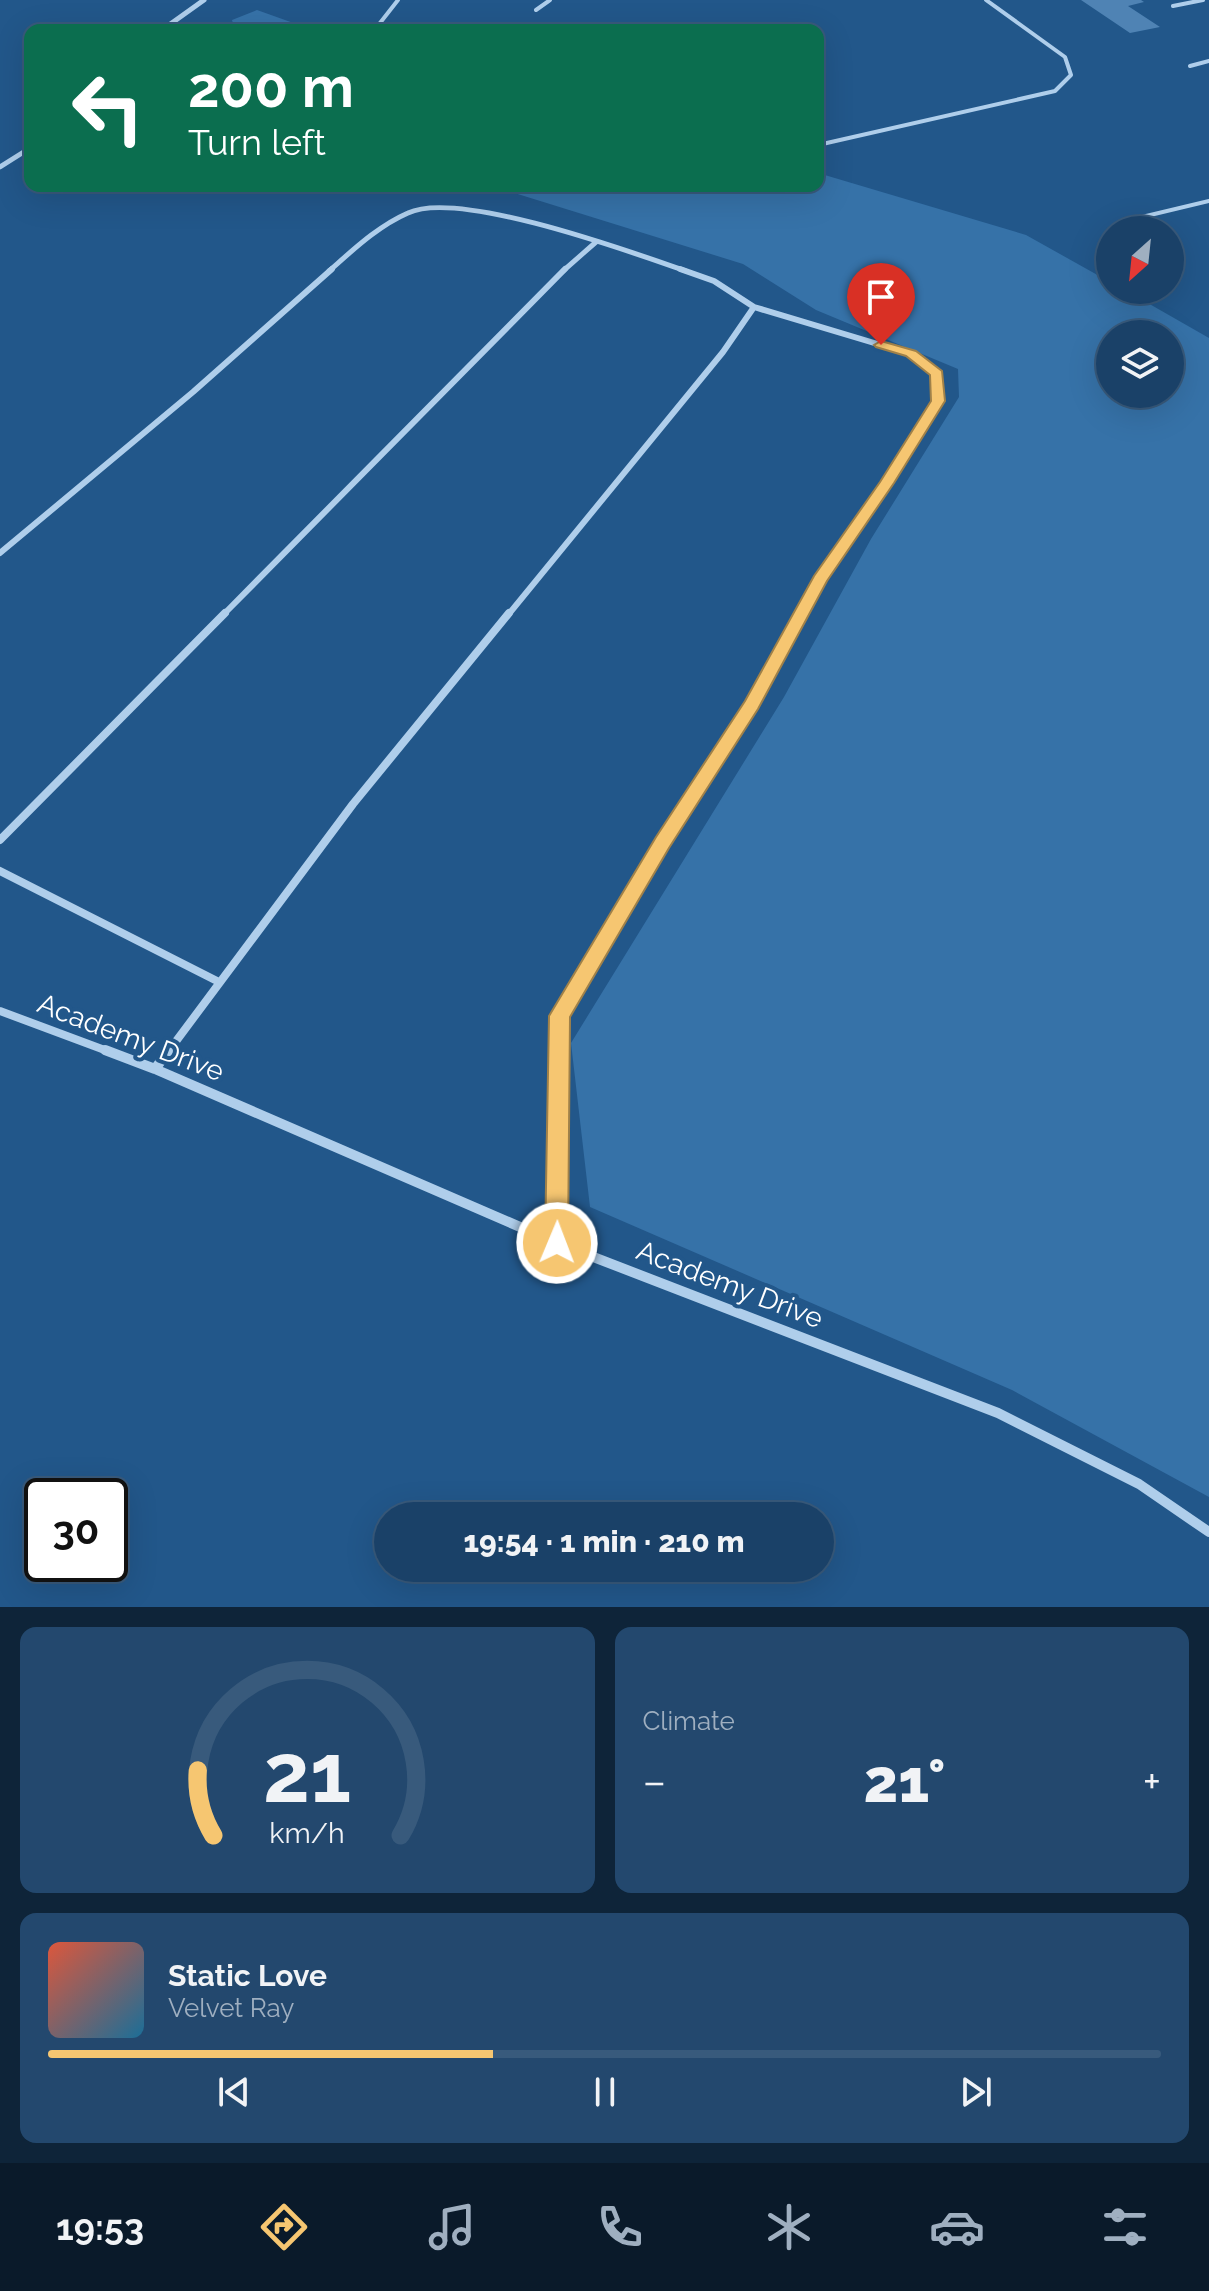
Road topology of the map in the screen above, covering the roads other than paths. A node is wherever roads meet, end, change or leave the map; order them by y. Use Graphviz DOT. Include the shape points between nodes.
graph roads {
  1 [pos="204,0"];
  2 [pos="398,0"];
  3 [pos="550,0"];
  4 [pos="986,0"];
  5 [pos="1203,0"];
  6 [pos="1173,6"];
  7 [pos="536,10"];
  8 [pos="170,24"];
  9 [pos="381,24"];
  10 [pos="1209,61"];
  11 [pos="1190,66"];
  12 [pos="824,144"];
  13 [pos="24,152"];
  14 [pos="0,167"];
  15 [pos="1209,201"];
  16 [pos="1146,216"];
  17 [pos="596,242"];
  18 [pos="754,307"];
  19 [pos="0,553"];
  20 [pos="0,840"];
  21 [pos="0,871"];
  22 [pos="219,982"];
  23 [pos="0,1011"];
  24 [pos="155,1069"];
  25 [pos="557,1243"];
  26 [pos="1209,1532"];
  1 -- 8 [label="street"];
  2 -- 9 [label="lane"];
  3 -- 7 [label="lane"];
  4 -- 12 [label="lane" via="1065,57 1071,75 1055,91"];
  5 -- 6 [label="lane"];
  10 -- 11 [label="lane"];
  13 -- 14 [label="street"];
  15 -- 16 [label="lane"];
  17 -- 18 [label="street" via="703,276"];
  17 -- 19 [label="street" via="457,207 410,211 367,238"];
  17 -- 20 [label="street"];
  18 -- 22 [label="street" via="723,352 353,804"];
  18 -- 25 [label="street" via="911,354 937,374 938,401 820,580 752,704 662,842 560,1016"];
  21 -- 22 [label="street"];
  22 -- 24 [label="street"];
  23 -- 24 [label="street, Academy Drive"];
  24 -- 25 [label="street, Academy Drive"];
  25 -- 26 [label="street, Academy Drive" via="998,1413 1139,1484"];
}
